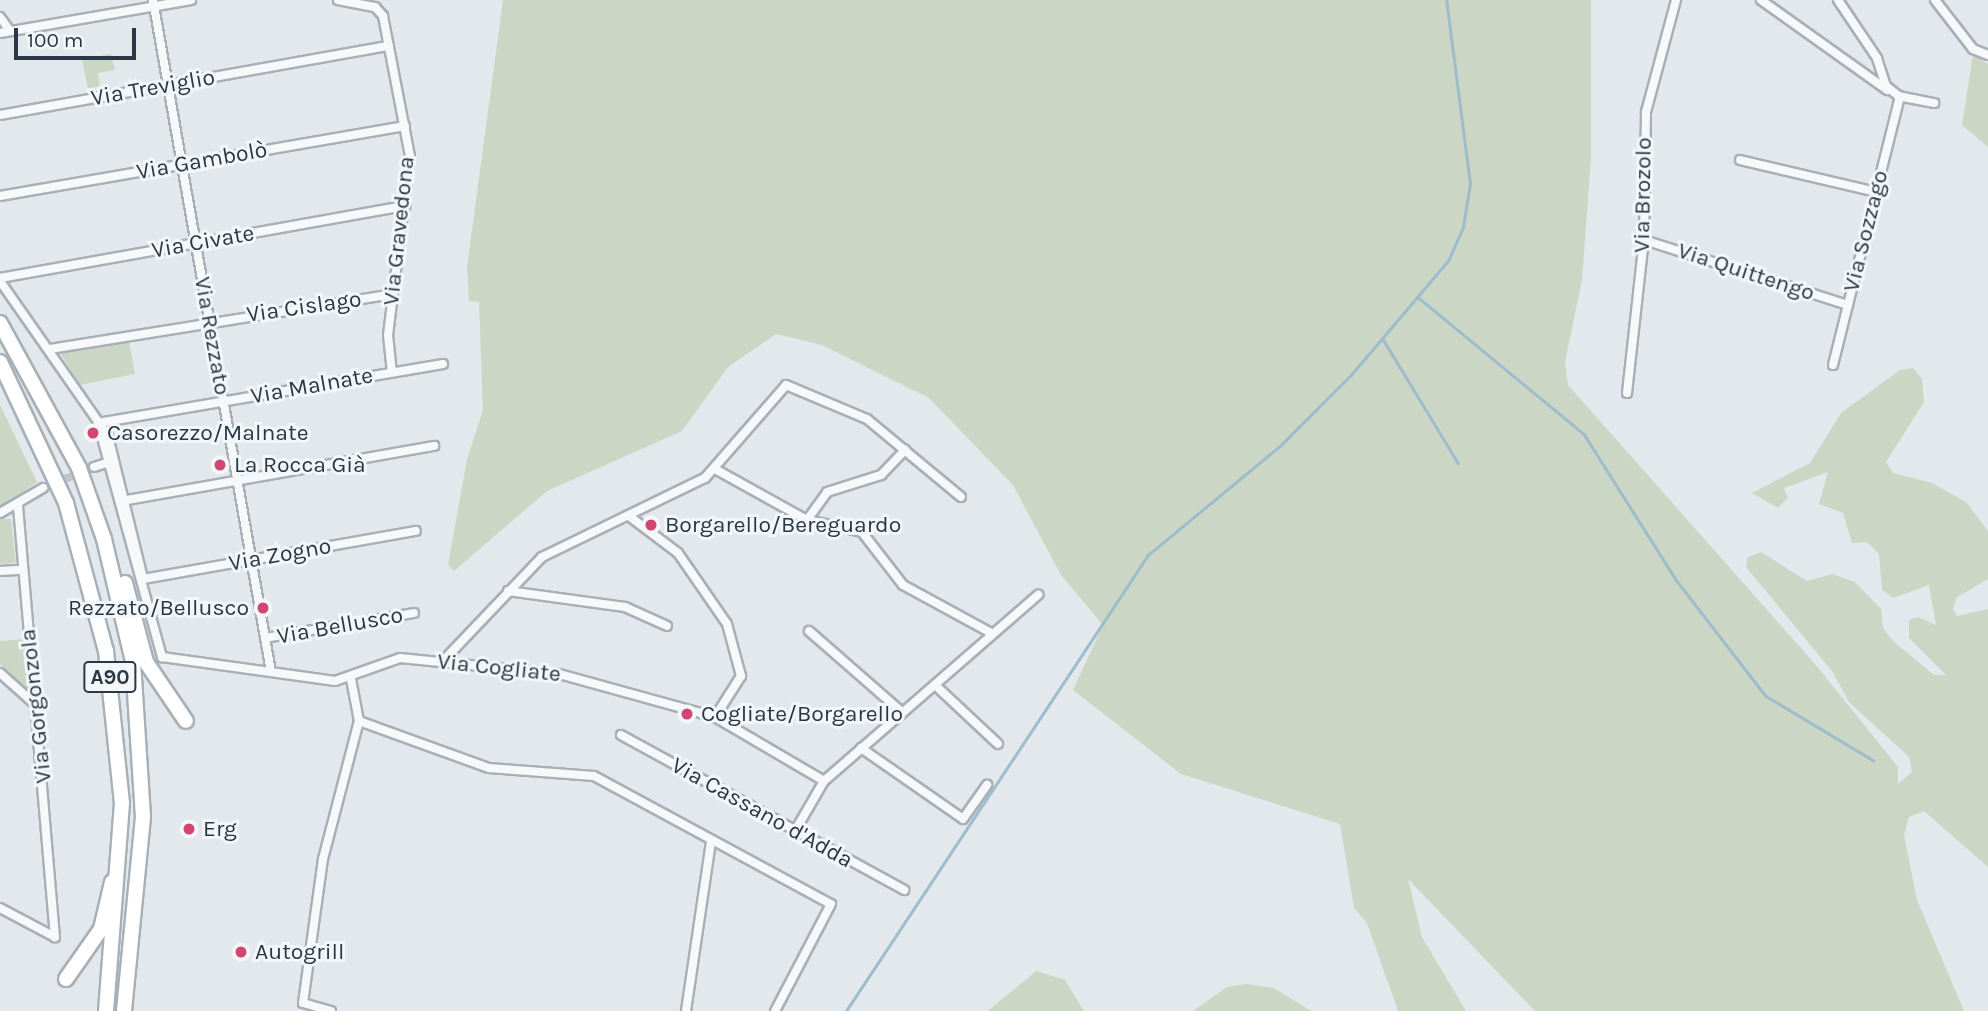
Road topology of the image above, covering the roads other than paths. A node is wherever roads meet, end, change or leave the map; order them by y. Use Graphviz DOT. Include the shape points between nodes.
graph roads {
  1 [pos="191,0"];
  2 [pos="338,0"];
  3 [pos="1676,0"];
  4 [pos="1761,0"];
  5 [pos="1838,0"];
  6 [pos="1935,0"];
  7 [pos="154,3"];
  8 [pos="0,17"];
  9 [pos="10,31"];
  10 [pos="0,33"];
  11 [pos="389,46"];
  12 [pos="1988,55"];
  13 [pos="168,86"];
  14 [pos="1900,97"];
  15 [pos="1934,103"];
  16 [pos="0,116"];
  17 [pos="405,126"];
  18 [pos="1740,160"];
  19 [pos="182,164"];
  20 [pos="1876,192"];
  21 [pos="0,196"];
  22 [pos="406,206"];
  23 [pos="1644,240"];
  24 [pos="196,244"];
  25 [pos="0,279"];
  26 [pos="393,294"];
  27 [pos="1848,304"];
  28 [pos="209,321"];
  29 [pos="0,323"];
  30 [pos="50,349"];
  31 [pos="0,362"];
  32 [pos="443,364"];
  33 [pos="1833,365"];
  34 [pos="391,372"];
  35 [pos="1627,393"];
  36 [pos="224,402"];
  37 [pos="98,423"];
  38 [pos="434,446"];
  39 [pos="905,450"];
  40 [pos="106,463"];
  41 [pos="94,467"];
  42 [pos="715,469"];
  43 [pos="237,481"];
  44 [pos="43,488"];
  45 [pos="961,497"];
  46 [pos="127,500"];
  47 [pos="18,506"];
  48 [pos="0,513"];
  49 [pos="629,516"];
  50 [pos="807,520"];
  51 [pos="416,531"];
  52 [pos="104,539"];
  53 [pos="251,560"];
  54 [pos="22,570"];
  55 [pos="0,571"];
  56 [pos="143,579"];
  57 [pos="508,591"];
  58 [pos="1038,595"];
  59 [pos="414,613"];
  60 [pos="667,626"];
  61 [pos="809,631"];
  62 [pos="993,634"];
  63 [pos="265,638"];
  64 [pos="442,662"];
  65 [pos="271,672"];
  66 [pos="0,673"];
  67 [pos="351,679"];
  68 [pos="934,685"];
  69 [pos="37,706"];
  70 [pos="902,712"];
  71 [pos="715,717"];
  72 [pos="186,721"];
  73 [pos="359,721"];
  74 [pos="621,735"];
  75 [pos="998,744"];
  76 [pos="861,748"];
  77 [pos="824,780"];
  78 [pos="987,785"];
  79 [pos="795,831"];
  80 [pos="711,841"];
  81 [pos="122,844"];
  82 [pos="904,890"];
  83 [pos="0,908"];
  84 [pos="66,979"];
  85 [pos="106,1011"];
  86 [pos="124,1011"];
  87 [pos="331,1011"];
  88 [pos="686,1011"];
  89 [pos="775,1011"];
  1 -- 7 [label="street"];
  2 -- 11 [label="street, Via Gravedona" via="378,9"];
  3 -- 23 [label="street, Via Brozolo" via="1646,112"];
  4 -- 14 [label="street"];
  5 -- 14 [label="street" via="1877,58 1886,86"];
  6 -- 12 [label="street" via="1973,49"];
  7 -- 9 [label="street"];
  7 -- 13 [label="street, Via Rezzato"];
  8 -- 9 [label="street"];
  9 -- 10 [label="street"];
  11 -- 13 [label="street, Via Treviglio"];
  11 -- 17 [label="street, Via Gravedona"];
  13 -- 16 [label="street, Via Treviglio"];
  13 -- 19 [label="street, Via Rezzato"];
  14 -- 15 [label="street"];
  14 -- 20 [label="street, Via Sozzago"];
  17 -- 19 [label="street, Via Gambolò"];
  17 -- 22 [label="street, Via Gravedona" via="411,164"];
  18 -- 20 [label="street"];
  19 -- 21 [label="street, Via Gambolò"];
  19 -- 24 [label="street, Via Rezzato"];
  20 -- 27 [label="street, Via Sozzago"];
  22 -- 24 [label="street, Via Civate"];
  22 -- 26 [label="street, Via Gravedona"];
  23 -- 27 [label="street, Via Quittengo"];
  23 -- 35 [label="street, Via Brozolo"];
  24 -- 25 [label="street, Via Civate"];
  24 -- 28 [label="street, Via Rezzato"];
  25 -- 30 [label="street"];
  26 -- 28 [label="street, Via Cislago"];
  26 -- 34 [label="street, Via Gravedona"];
  27 -- 33 [label="street, Via Sozzago"];
  28 -- 30 [label="street, Via Cislago"];
  28 -- 36 [label="street, Via Rezzato"];
  29 -- 52 [label="highway, A90" via="49,405"];
  30 -- 37 [label="street"];
  31 -- 81 [label="highway, A90" via="54,471 96,604 117,729"];
  32 -- 34 [label="street, Via Malnate"];
  34 -- 36 [label="street, Via Malnate"];
  36 -- 37 [label="street, Via Malnate"];
  36 -- 43 [label="street, Via Rezzato"];
  37 -- 40 [label="street"];
  37 -- 46 [label="street" via="108,436"];
  38 -- 43 [label="street"];
  39 -- 42 [label="street" via="859,415 786,385"];
  39 -- 45 [label="street"];
  39 -- 50 [label="street" via="881,475 830,490"];
  40 -- 41 [label="street"];
  40 -- 56 [label="street"];
  42 -- 49 [label="street"];
  42 -- 50 [label="street"];
  43 -- 46 [label="street"];
  43 -- 53 [label="street, Via Rezzato"];
  44 -- 47 [label="street"];
  46 -- 56 [label="street"];
  47 -- 48 [label="street"];
  47 -- 54 [label="street, Via Gorgonzola"];
  49 -- 57 [label="street" via="545,555"];
  49 -- 71 [label="street" via="678,553 727,624 741,676"];
  50 -- 62 [label="street" via="862,532 903,585"];
  51 -- 53 [label="street, Via Zogno"];
  52 -- 72 [label="highway" via="122,572 146,662"];
  52 -- 86 [label="highway, A90" via="133,663 143,780"];
  53 -- 56 [label="street, Via Zogno"];
  53 -- 63 [label="street, Via Rezzato"];
  54 -- 55 [label="street"];
  54 -- 69 [label="street, Via Gorgonzola"];
  56 -- 65 [label="street" via="160,653"];
  57 -- 60 [label="street" via="625,607"];
  57 -- 64 [label="street"];
  58 -- 62 [label="street"];
  59 -- 63 [label="street, Via Bellusco"];
  61 -- 70 [label="street"];
  62 -- 68 [label="street"];
  63 -- 65 [label="street, Via Rezzato"];
  64 -- 67 [label="street, Via Cogliate" via="396,658"];
  64 -- 71 [label="street, Via Cogliate" via="569,676"];
  65 -- 67 [label="street"];
  66 -- 69 [label="street"];
  67 -- 73 [label="street"];
  68 -- 70 [label="street"];
  68 -- 75 [label="street"];
  69 -- 83 [label="street, Via Gorgonzola" via="55,937"];
  70 -- 76 [label="street"];
  71 -- 77 [label="street, Via Cogliate"];
  73 -- 80 [label="street" via="489,768 594,776"];
  73 -- 87 [label="street" via="323,859 303,1003"];
  74 -- 79 [label="street, Via Cassano d'Adda"];
  76 -- 77 [label="street"];
  76 -- 78 [label="street" via="963,819"];
  77 -- 79 [label="street"];
  79 -- 82 [label="street, Via Cassano d'Adda"];
  80 -- 88 [label="street"];
  80 -- 89 [label="street" via="831,904"];
  81 -- 84 [label="highway" via="101,929"];
  81 -- 85 [label="highway, A90"];
}
